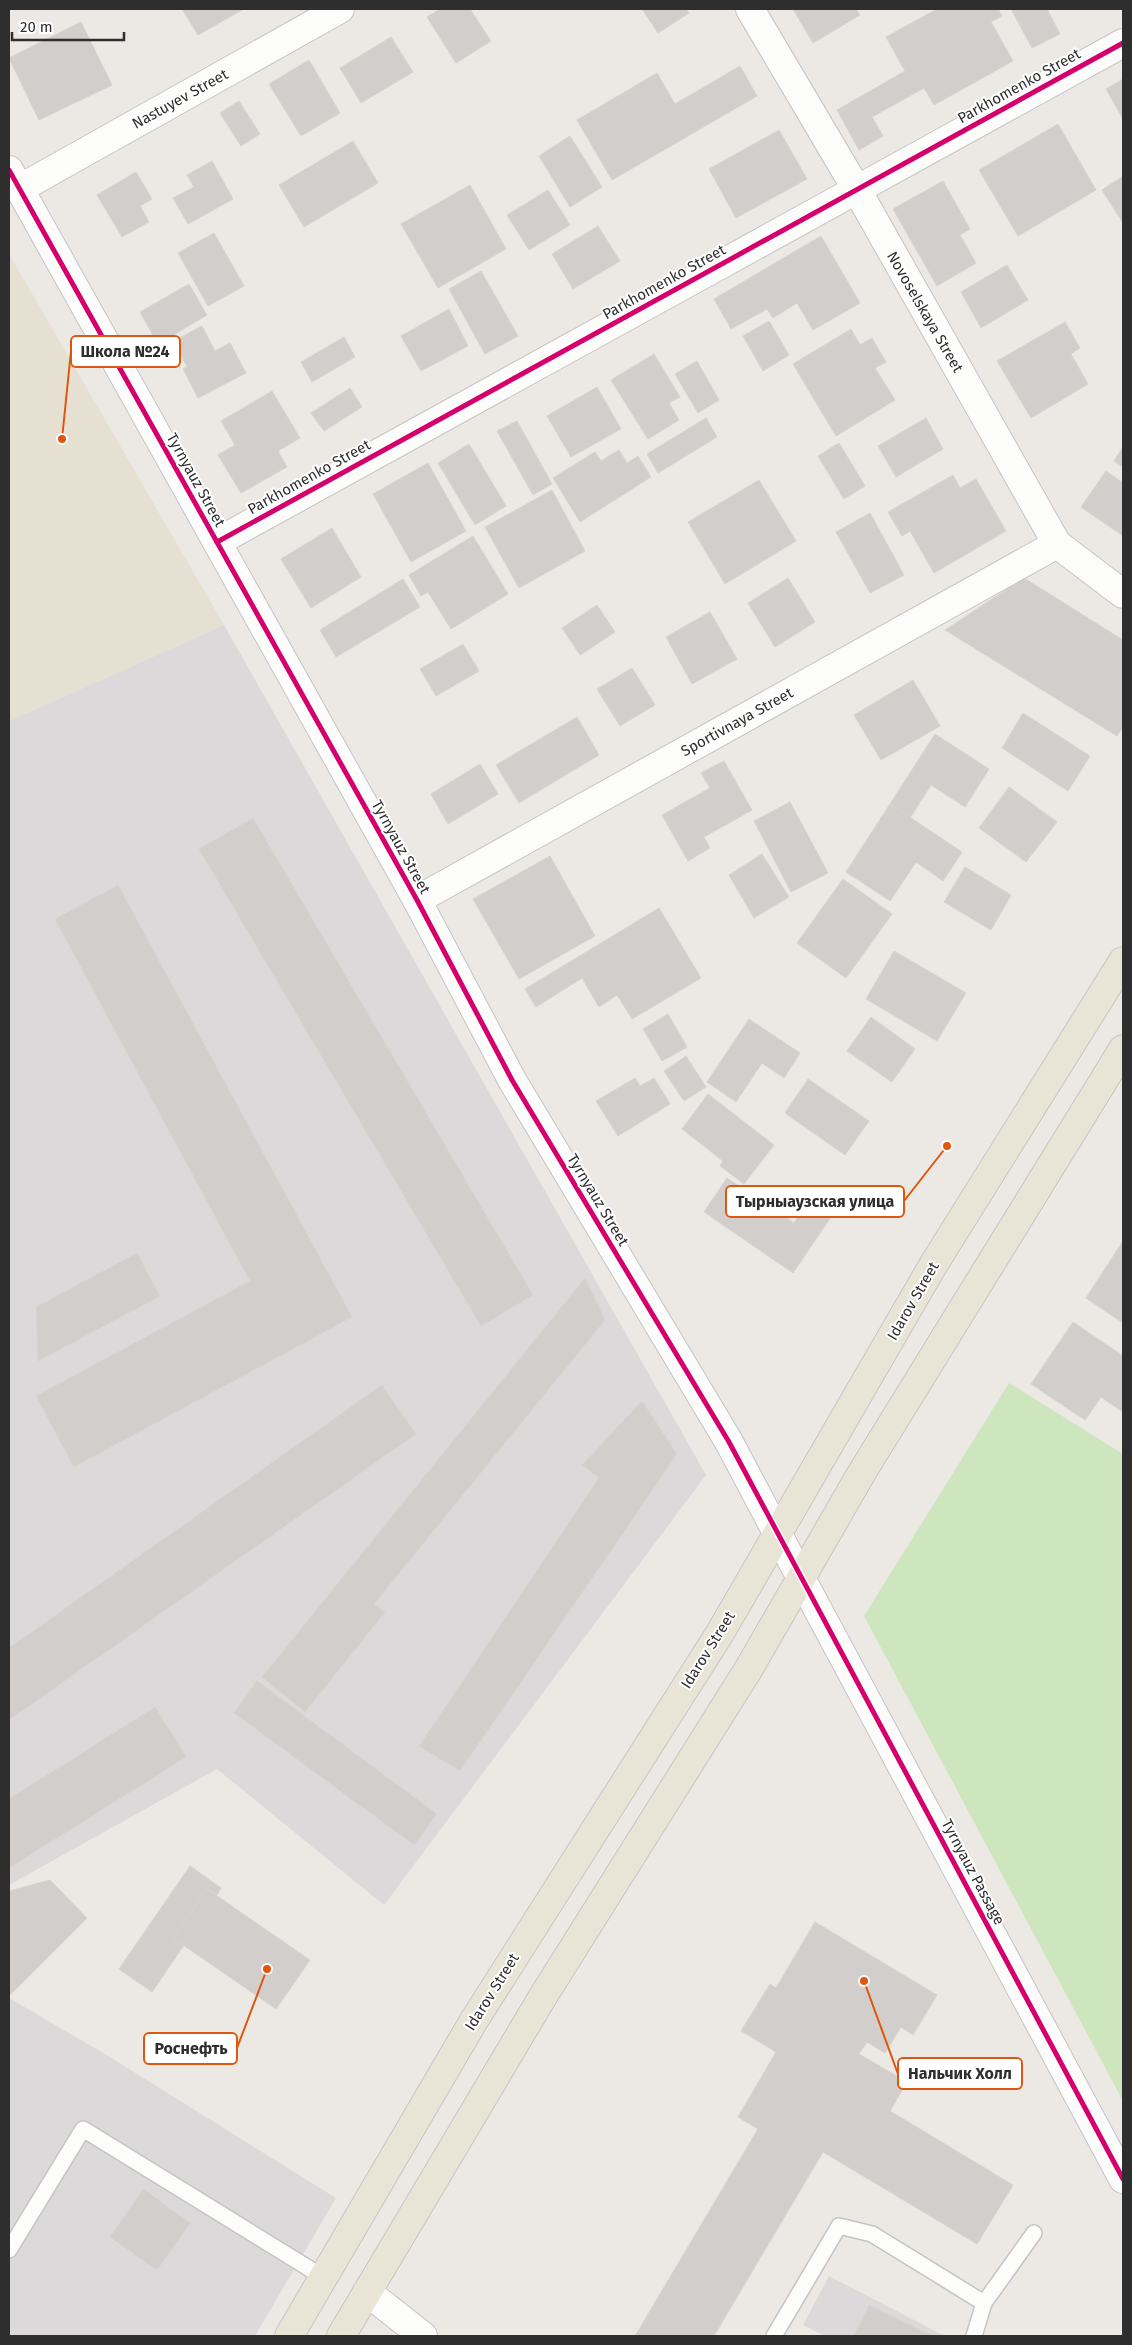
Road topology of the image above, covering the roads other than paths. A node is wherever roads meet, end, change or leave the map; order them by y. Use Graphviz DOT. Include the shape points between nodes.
graph roads {
  1 [pos="340,9"];
  2 [pos="750,9"];
  3 [pos="1123,42"];
  4 [pos="14,179"];
  5 [pos="856,190"];
  6 [pos="217,542"];
  7 [pos="1057,544"];
  8 [pos="1123,594"];
  9 [pos="416,900"];
  10 [pos="1123,961"];
  11 [pos="1123,1049"];
  12 [pos="777,1533"];
  13 [pos="801,1578"];
  14 [pos="1123,2179"];
  15 [pos="1034,2234"];
  16 [pos="9,2250"];
  17 [pos="323,2277"];
  18 [pos="368,2292"];
  19 [pos="984,2303"];
  20 [pos="289,2336"];
  21 [pos="341,2336"];
  22 [pos="423,2336"];
  23 [pos="774,2336"];
  24 [pos="974,2336"];
  1 -- 4 [label="street, Nastuyev Street"];
  2 -- 5 [label="street, Novoselskaya Street"];
  3 -- 5 [label="street, Parkhomenko Street"];
  4 -- 6 [label="street, Tyrnyauz Street"];
  5 -- 6 [label="street, Parkhomenko Street"];
  5 -- 7 [label="street, Novoselskaya Street"];
  6 -- 9 [label="street, Tyrnyauz Street"];
  7 -- 8 [label="street, Novoselskaya Street"];
  7 -- 9 [label="street, Sportivnaya Street"];
  9 -- 12 [label="street, Tyrnyauz Street" via="512,1080 729,1442"];
  10 -- 12 [label="main road, Idarov Street" via="937,1258"];
  11 -- 13 [label="main road" via="860,1474"];
  12 -- 13 [label="street, Tyrnyauz Street"];
  12 -- 17 [label="main road, Idarov Street" via="720,1633 473,2022"];
  13 -- 14 [label="street, Tyrnyauz Passage"];
  13 -- 18 [label="main road" via="748,1670 542,1998"];
  15 -- 19 [label="lane"];
  16 -- 17 [label="lane" via="83,2129"];
  17 -- 20 [label="main road, Idarov Street"];
  18 -- 21 [label="main road"];
  18 -- 22 [label="street"];
  19 -- 23 [label="lane" via="872,2234 839,2226"];
  19 -- 24 [label="lane"];
}
